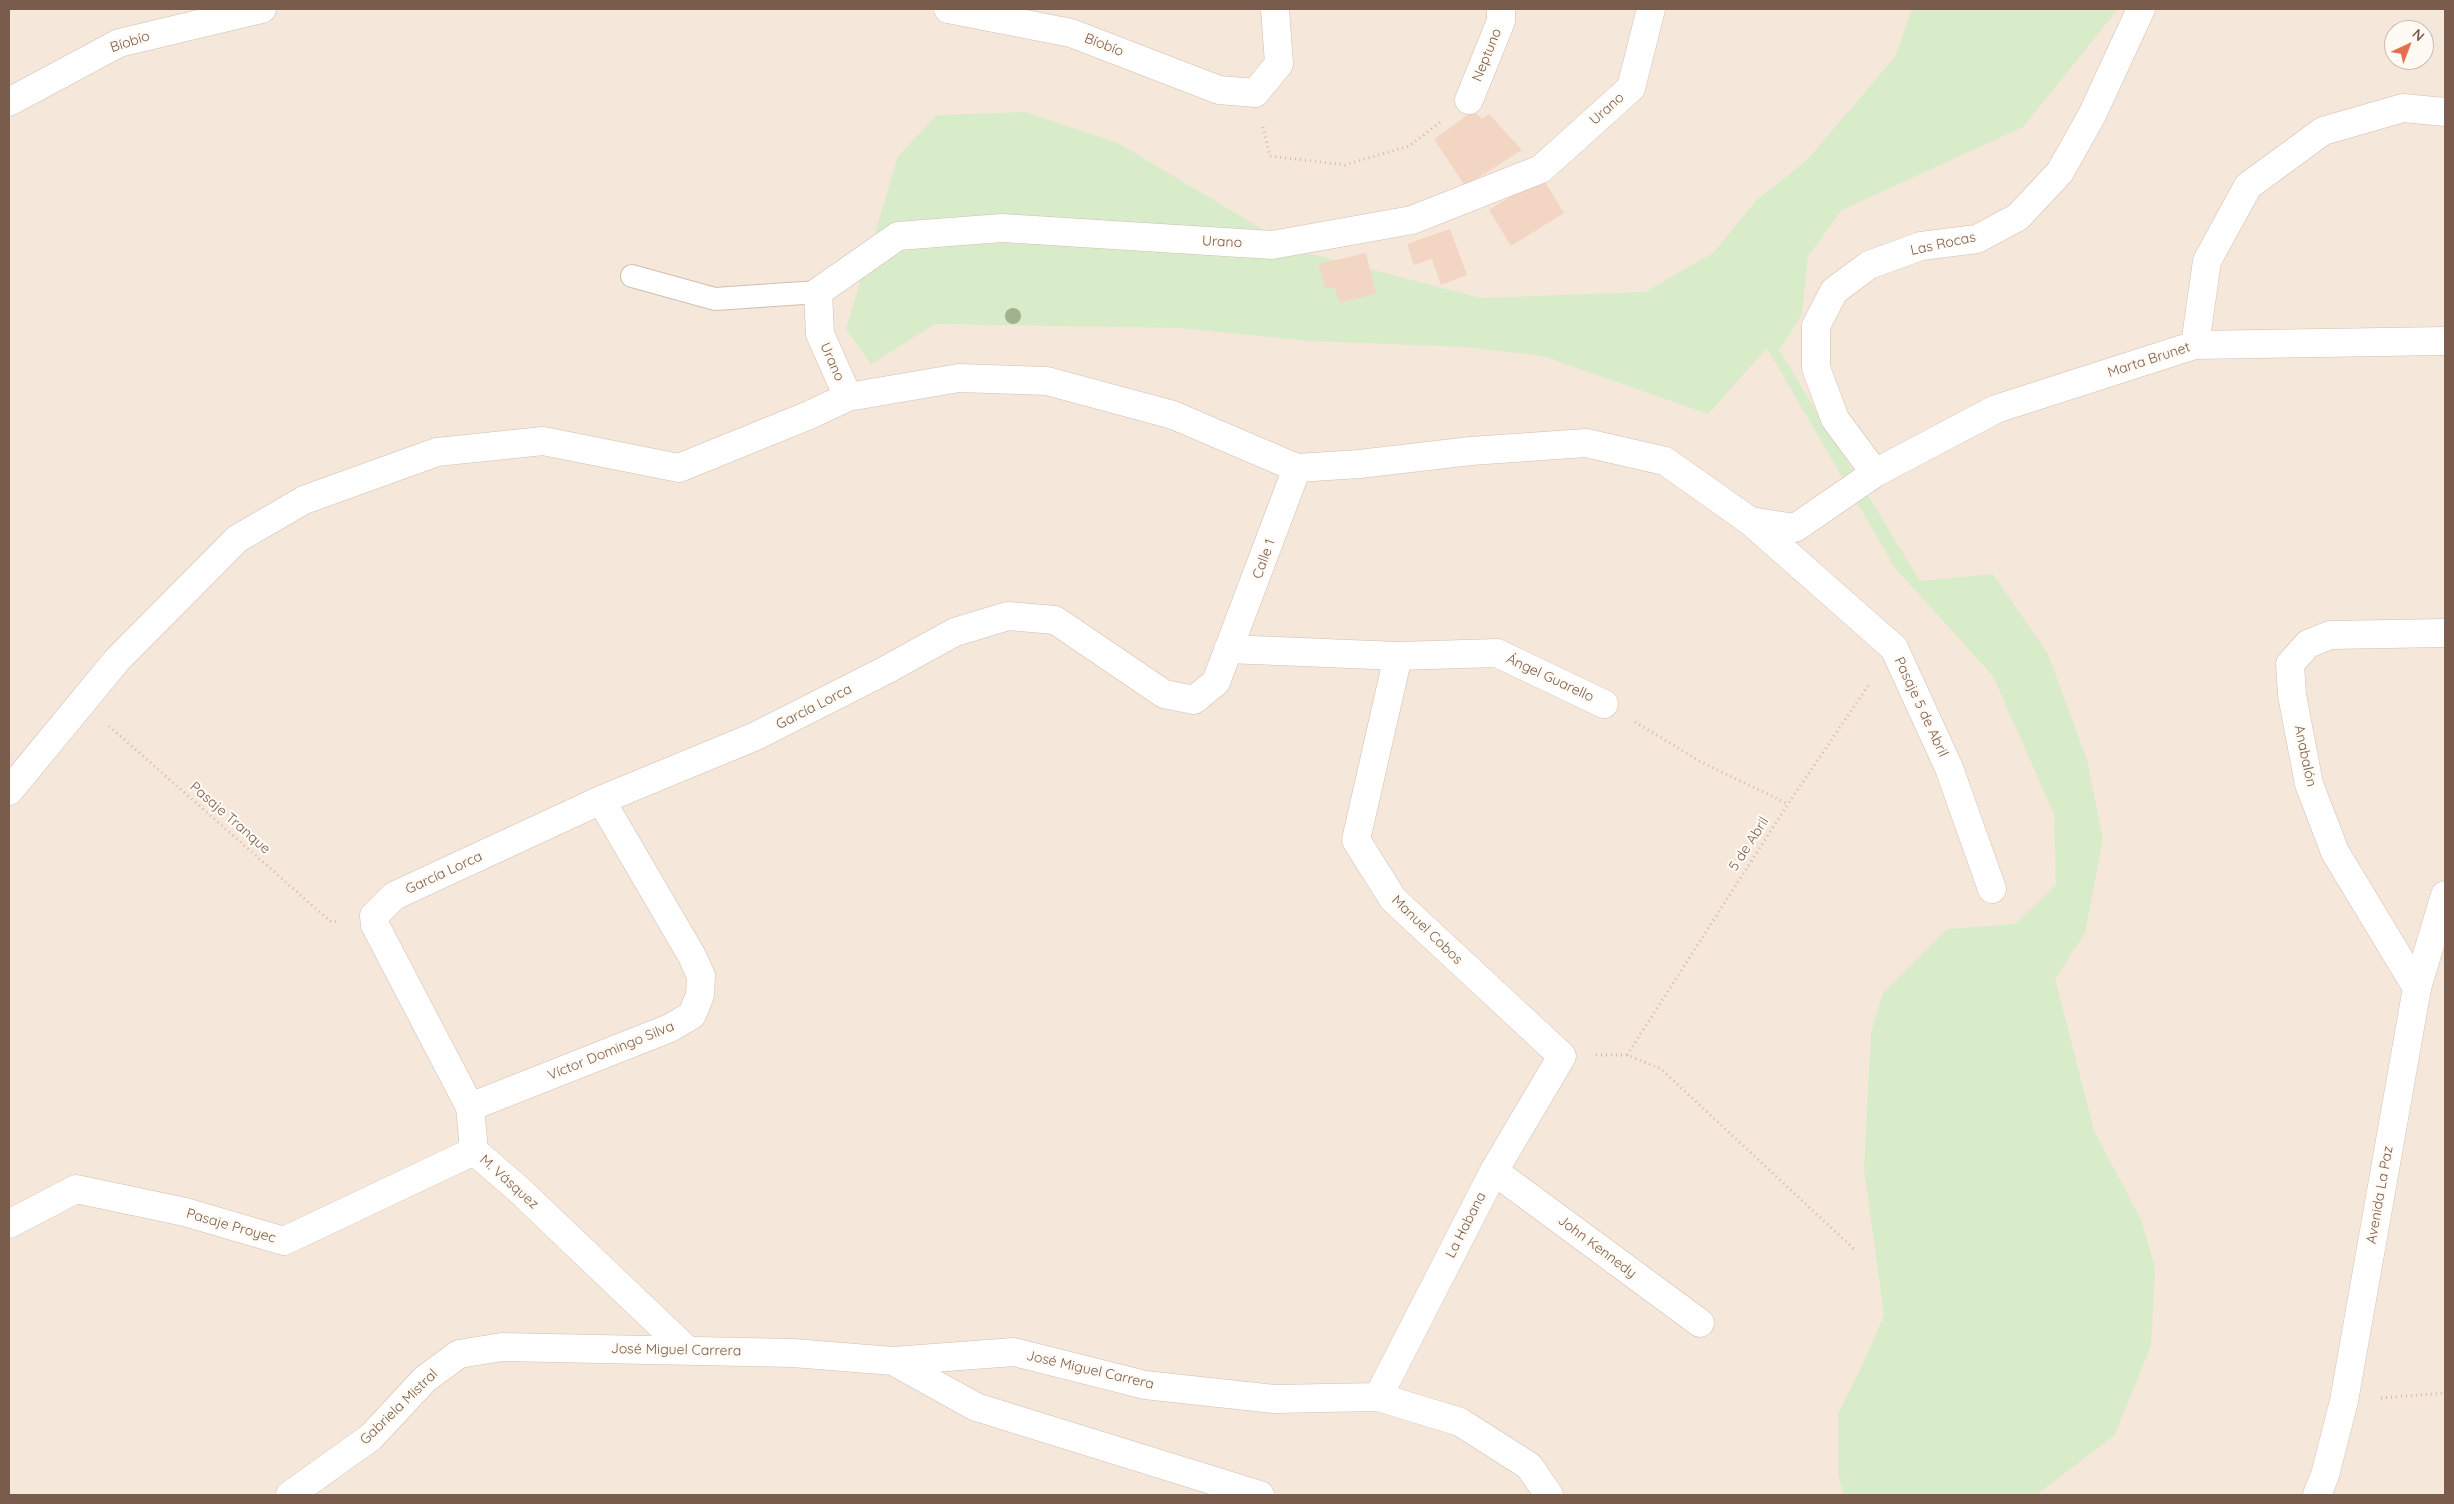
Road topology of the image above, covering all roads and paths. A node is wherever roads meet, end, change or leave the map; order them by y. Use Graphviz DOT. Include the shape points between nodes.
graph roads {
  1 [pos="262,9"];
  2 [pos="948,9"];
  3 [pos="1275,9"];
  4 [pos="1501,9"];
  5 [pos="1651,9"];
  6 [pos="2141,9"];
  7 [pos="1255,93"];
  8 [pos="1469,100"];
  9 [pos="9,102"];
  10 [pos="2445,112"];
  11 [pos="632,276"];
  12 [pos="818,292"];
  13 [pos="2445,341"];
  14 [pos="2196,345"];
  15 [pos="848,397"];
  16 [pos="1298,468"];
  17 [pos="1875,473"];
  18 [pos="1750,521"];
  19 [pos="2445,633"];
  20 [pos="1894,648"];
  21 [pos="1228,649"];
  22 [pos="1398,656"];
  23 [pos="82,703"];
  24 [pos="1604,704"];
  25 [pos="9,791"];
  26 [pos="601,800"];
  27 [pos="1788,804"];
  28 [pos="1992,889"];
  29 [pos="2445,895"];
  30 [pos="374,916"];
  31 [pos="2417,988"];
  32 [pos="1627,1055"];
  33 [pos="1562,1056"];
  34 [pos="470,1107"];
  35 [pos="474,1151"];
  36 [pos="1494,1171"];
  37 [pos="9,1224"];
  38 [pos="1854,1249"];
  39 [pos="1700,1323"];
  40 [pos="688,1351"];
  41 [pos="459,1354"];
  42 [pos="893,1361"];
  43 [pos="2445,1393"];
  44 [pos="1378,1397"];
  45 [pos="2344,1401"];
  46 [pos="290,1495"];
  47 [pos="1260,1495"];
  48 [pos="1550,1495"];
  49 [pos="2317,1495"];
  1 -- 9 [label="street, Bíobío" via="118,43"];
  2 -- 7 [label="street, Bíobío" via="1071,33 1219,90"];
  3 -- 7 [label="street" via="1279,64"];
  4 -- 8 [label="street, Neptuno" via="1501,21"];
  5 -- 12 [label="street, Urano" via="1631,88 1541,169 1412,220 1272,245 1002,228 898,236"];
  6 -- 17 [label="street, Las Rocas" via="2092,115 2060,172 2018,217 1977,239 1920,246 1869,265 1834,291 1816,326 1816,368 1834,420"];
  7 -- 8 [label="path" via="1270,156 1345,166 1409,146"];
  10 -- 14 [label="street" via="2403,108 2323,131 2248,186 2207,261"];
  11 -- 12 [label="lane" via="715,299"];
  12 -- 15 [label="street, Urano" via="820,334"];
  13 -- 14 [label="street, Marta Brunet"];
  14 -- 17 [label="street, Marta Brunet" via="1996,409"];
  15 -- 16 [label="street" via="959,378 1047,381 1172,415"];
  15 -- 23 [label="street" via="679,468 543,440 437,452 304,500 237,539 118,660"];
  16 -- 18 [label="street, Pasaje 5 de Abril" via="1586,443 1665,461"];
  16 -- 21 [label="street, Calle 1"];
  17 -- 18 [label="street, Marta Brunet" via="1795,528"];
  18 -- 20 [label="street, Pasaje 5 de Abril"];
  19 -- 31 [label="street, Anabalón" via="2330,635 2308,644 2290,664 2292,694 2309,784 2335,852"];
  20 -- 27 [label="path, 5 de Abril"];
  20 -- 28 [label="street, Pasaje 5 de Abril" via="1949,768"];
  21 -- 22 [label="street, Ángel Guarello"];
  21 -- 26 [label="street, García Lorca" via="1216,682 1194,700 1164,694 1055,620 1008,616 955,632 756,736"];
  22 -- 24 [label="street, Ángel Guarello" via="1496,653"];
  22 -- 33 [label="street, Manuel Cobos" via="1356,840 1393,899"];
  23 -- 25 [label="street"];
  23 -- 30 [label="path, Pasaje Tranque" via="331,922"];
  24 -- 27 [label="path, Ángel Guarello" via="1701,762"];
  26 -- 30 [label="street, García Lorca" via="394,896"];
  26 -- 34 [label="street, Víctor Domingo Silva" via="701,976 692,1014 670,1028"];
  27 -- 32 [label="path, 5 de Abril"];
  29 -- 31 [label="street, Avenida La Paz"];
  30 -- 34 [label="street, M. Vásquez" via="374,924"];
  31 -- 45 [label="street, Avenida La Paz"];
  32 -- 33 [label="path"];
  32 -- 38 [label="path" via="1661,1069"];
  33 -- 36 [label="street, La Habana"];
  34 -- 35 [label="street, M. Vásquez"];
  35 -- 37 [label="street, Pasaje Proyec" via="284,1241 185,1212 76,1189"];
  35 -- 40 [label="street, M. Vásquez"];
  36 -- 39 [label="street, John Kennedy"];
  36 -- 44 [label="street, La Habana"];
  40 -- 41 [label="street, José Miguel Carrera" via="502,1348"];
  40 -- 42 [label="street, José Miguel Carrera" via="793,1353"];
  41 -- 46 [label="street, Gabriela Mistral" via="425,1379 371,1437"];
  42 -- 44 [label="street, José Miguel Carrera" via="1014,1352 1146,1385 1274,1399"];
  42 -- 47 [label="street, José Miguel Carrera" via="976,1407"];
  43 -- 45 [label="path"];
  44 -- 48 [label="street, José Miguel Carrera" via="1460,1422 1529,1466"];
  45 -- 49 [label="street, Avenida La Paz"];
}
